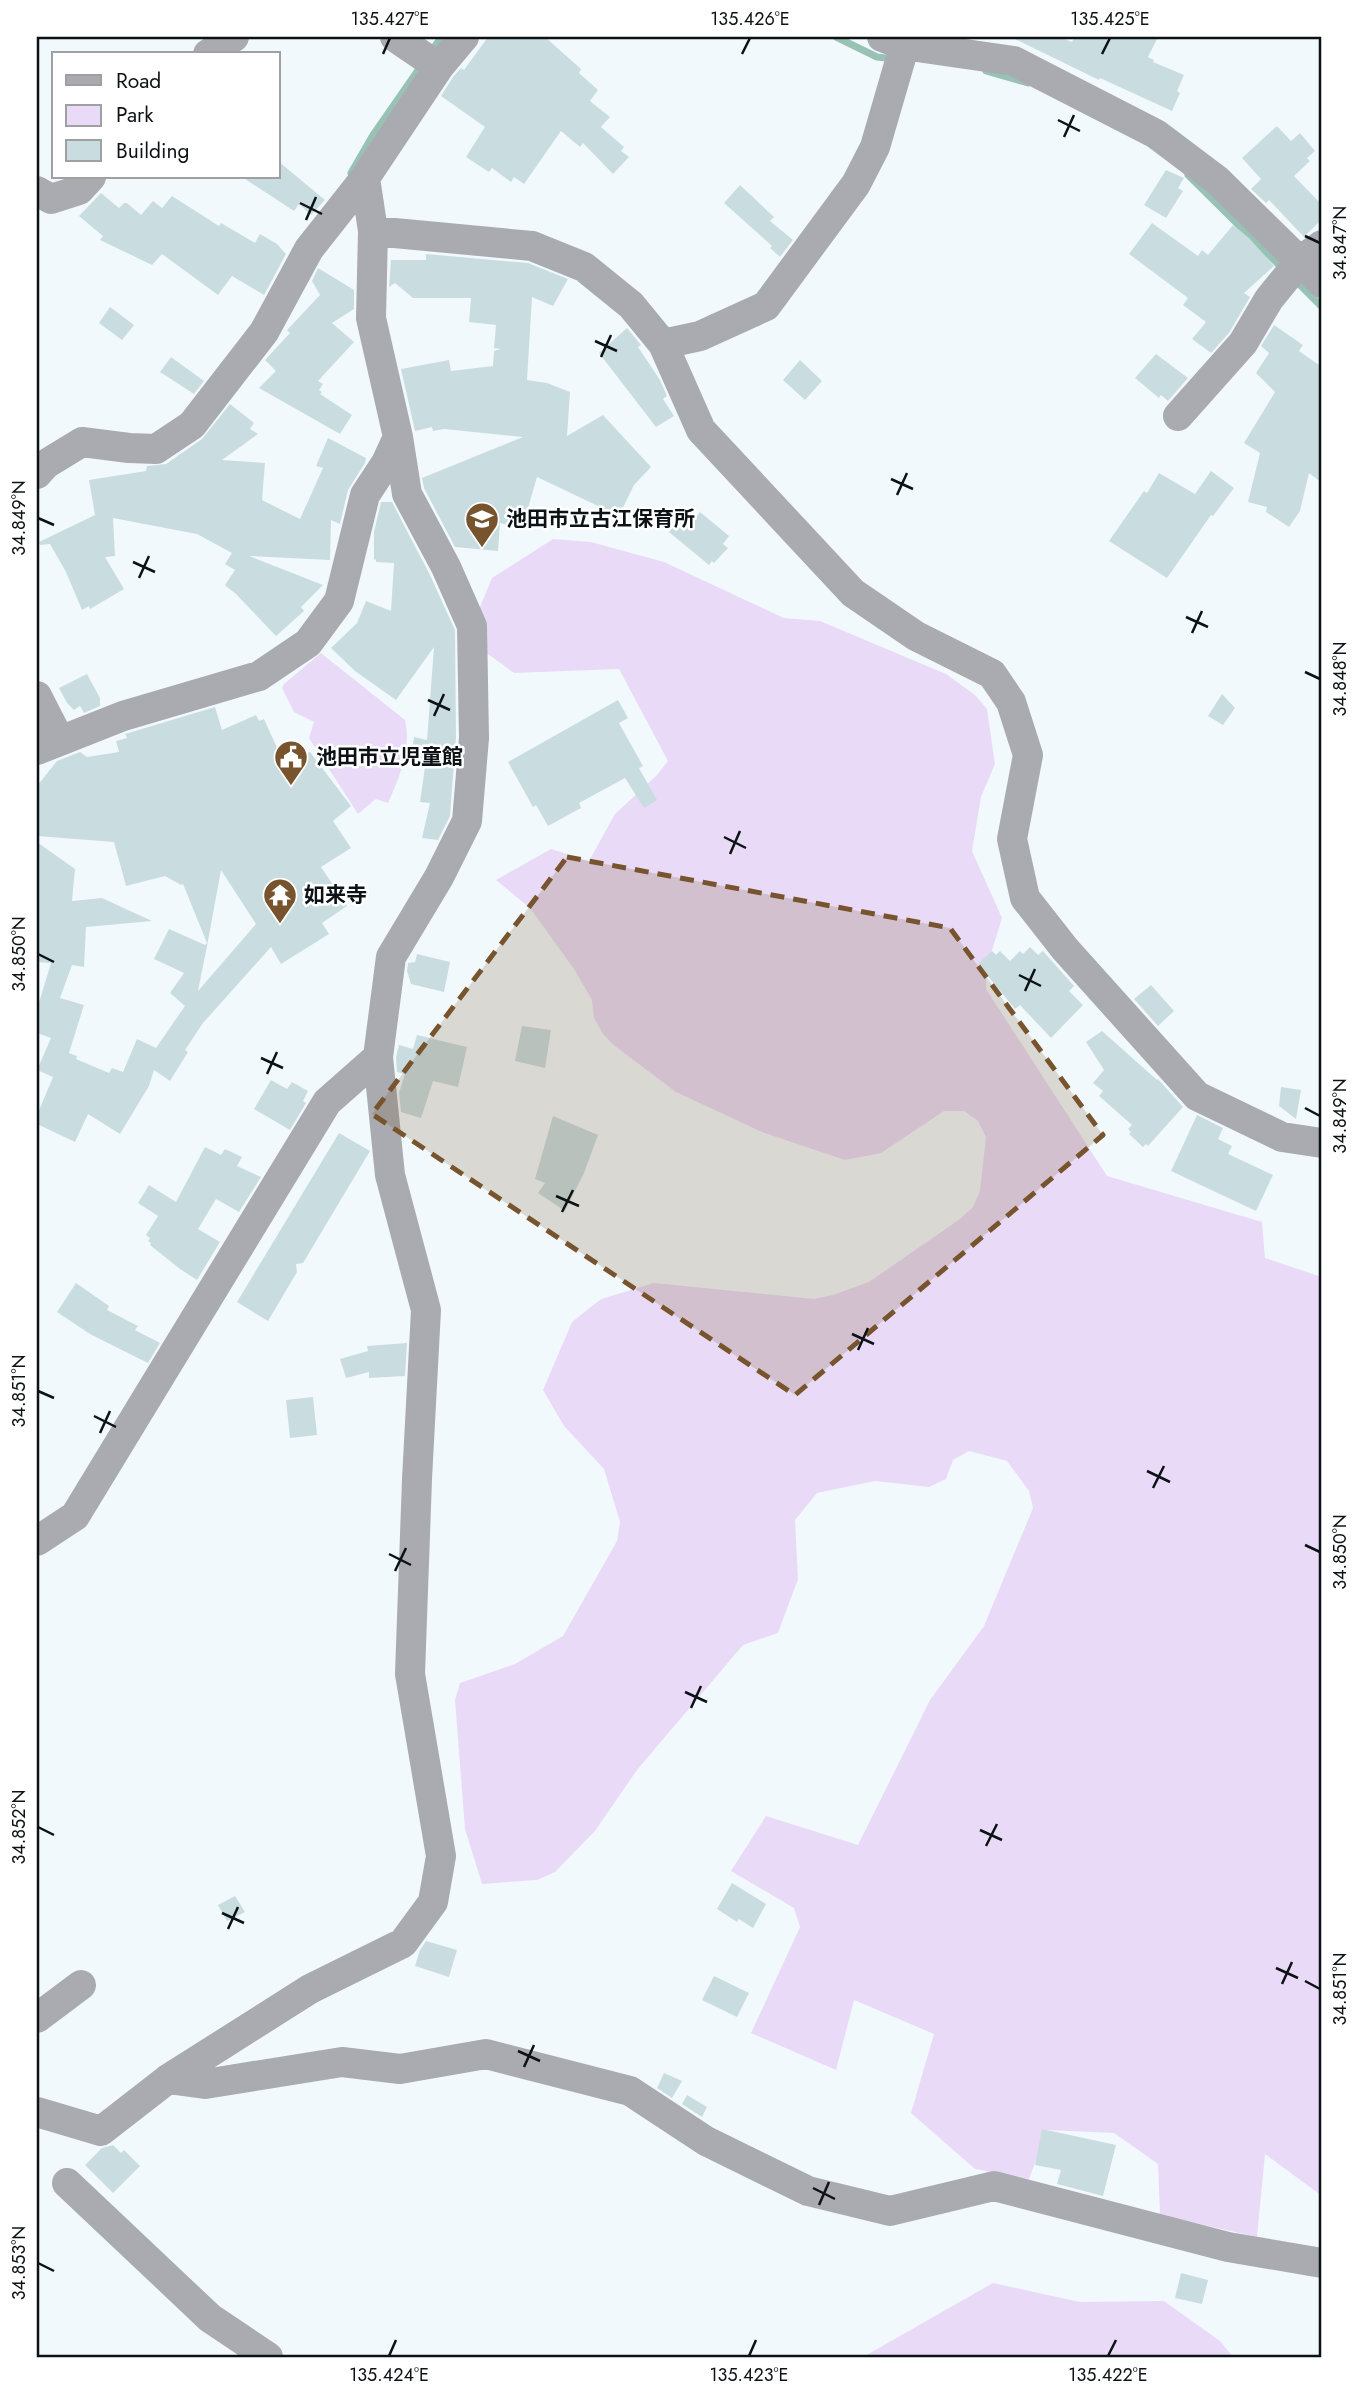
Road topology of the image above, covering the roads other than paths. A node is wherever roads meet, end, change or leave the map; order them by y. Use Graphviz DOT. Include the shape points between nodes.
graph roads {
  1 [pos="234,37"];
  2 [pos="395,37"];
  3 [pos="464,37"];
  4 [pos="897,39"];
  5 [pos="211,52"];
  6 [pos="439,67"];
  7 [pos="90,178"];
  8 [pos="365,178"];
  9 [pos="37,191"];
  10 [pos="373,231"];
  11 [pos="1311,253"];
  12 [pos="1322,283"];
  13 [pos="663,344"];
  14 [pos="1178,416"];
  15 [pos="398,437"];
  16 [pos="37,474"];
  17 [pos="37,696"];
  18 [pos="48,746"];
  19 [pos="378,1057"];
  20 [pos="1322,1143"];
  21 [pos="37,1541"];
  22 [pos="81,1985"];
  23 [pos="37,2018"];
  24 [pos="168,2079"];
  25 [pos="37,2112"];
  26 [pos="67,2183"];
  27 [pos="1322,2263"];
  28 [pos="268,2357"];
  1 -- 5 [label="street"];
  2 -- 6 [label="street"];
  3 -- 6 [label="street"];
  4 -- 11 [label="street" via="1014,61 1156,134"];
  4 -- 13 [label="street" via="875,147 856,184 765,306 700,335"];
  6 -- 8 [label="street"];
  7 -- 9 [label="street" via="79,190 51,198"];
  8 -- 10 [label="street"];
  8 -- 16 [label="street" via="309,249 264,332 192,425 156,449 82,442"];
  10 -- 13 [label="street" via="532,246 584,267 631,305"];
  10 -- 15 [label="street" via="371,318"];
  11 -- 12 [label="street"];
  11 -- 14 [label="street" via="1269,299 1243,343"];
  13 -- 20 [label="street" via="701,430 853,593 916,636 992,674 1011,702 1028,755 1013,839 1025,898 1065,950 1197,1096 1282,1137"];
  15 -- 18 [label="street" via="365,495 339,601 307,643 259,676 123,716"];
  15 -- 19 [label="street" via="407,494 472,626 474,738 467,821 391,957"];
  17 -- 18 [label="street"];
  19 -- 21 [label="street" via="327,1102 75,1516"];
  19 -- 24 [label="street" via="390,1175 426,1310 410,1674 441,1856 433,1902 403,1943 310,1989"];
  22 -- 23 [label="street"];
  24 -- 25 [label="street" via="101,2131"];
  24 -- 27 [label="street" via="205,2084 342,2063 400,2069 486,2054 630,2091 706,2141 808,2191 890,2211 994,2186 1227,2247"];
  26 -- 28 [label="street" via="210,2318"];
}
